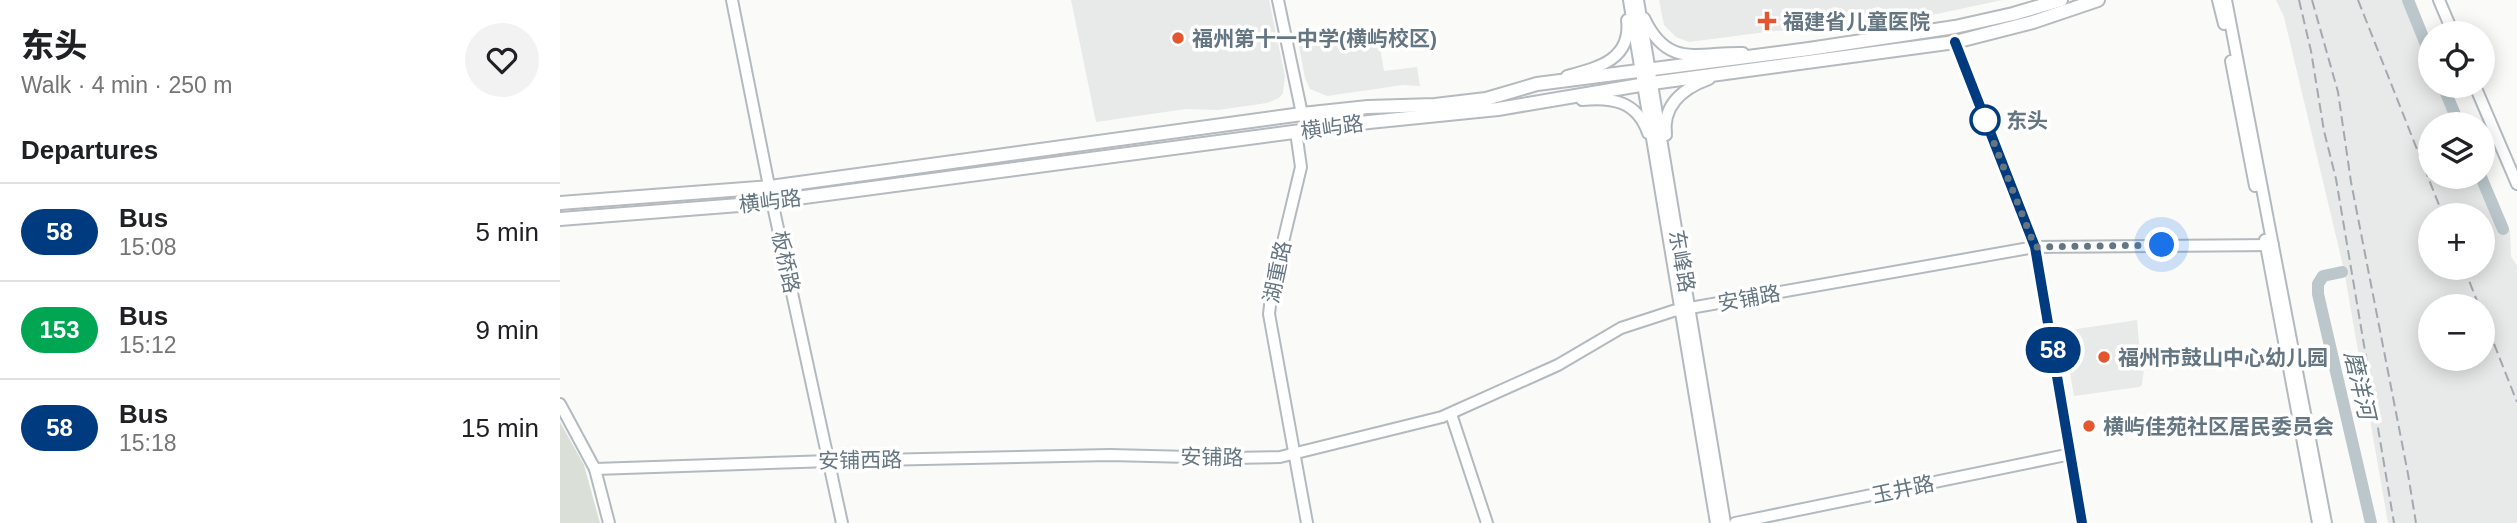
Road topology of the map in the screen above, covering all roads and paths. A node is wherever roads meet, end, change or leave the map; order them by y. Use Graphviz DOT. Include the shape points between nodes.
graph roads {
  1 [pos="732,0"];
  2 [pos="1278,0"];
  3 [pos="2061,0"];
  4 [pos="2098,0"];
  5 [pos="2218,0"];
  6 [pos="2226,0"];
  7 [pos="2439,0"];
  8 [pos="1632,2"];
  9 [pos="2448,21"];
  10 [pos="1955,42"];
  11 [pos="1760,54"];
  12 [pos="1645,69"];
  13 [pos="1729,72"];
  14 [pos="1537,83"];
  15 [pos="1648,83"];
  16 [pos="2480,98"];
  17 [pos="1541,102"];
  18 [pos="1302,114"];
  19 [pos="1296,132"];
  20 [pos="2517,148"];
  21 [pos="2504,152"];
  22 [pos="1657,163"];
  23 [pos="2517,184"];
  24 [pos="1669,186"];
  25 [pos="770,187"];
  26 [pos="772,201"];
  27 [pos="560,203"];
  28 [pos="560,219"];
  29 [pos="2270,245"];
  30 [pos="2035,247"];
  31 [pos="1686,309"];
  32 [pos="560,404"];
  33 [pos="1451,414"];
  34 [pos="2071,454"];
  35 [pos="1125,455"];
  36 [pos="1293,455"];
  37 [pos="830,461"];
  38 [pos="595,469"];
  39 [pos="609,523"];
  40 [pos="842,523"];
  41 [pos="1307,523"];
  42 [pos="1487,523"];
  43 [pos="1716,523"];
  44 [pos="1726,523"];
  45 [pos="1735,523"];
  46 [pos="2082,523"];
  47 [pos="2318,523"];
  48 [pos="2326,523"];
  1 -- 25 [label="street, 板桥路"];
  2 -- 18 [label="street"];
  3 -- 11 [label="main road, 横屿路" via="1955,27"];
  4 -- 10 [label="main road, 横屿路"];
  5 -- 29 [label="street"];
  6 -- 29 [label="street"];
  7 -- 9 [label="street"];
  8 -- 11 [label="street" via="1652,35 1671,52"];
  8 -- 12 [label="street, 东峰路"];
  8 -- 14 [label="street" via="1628,33 1613,59"];
  10 -- 13 [label="main road, 横屿路"];
  10 -- 30 [label="street"];
  11 -- 12 [label="main road, 横屿路"];
  12 -- 14 [label="main road, 横屿路"];
  12 -- 15 [label="street, 东峰路"];
  13 -- 15 [label="main road, 横屿路"];
  13 -- 24 [label="street" via="1690,87 1671,106 1665,123 1672,174"];
  14 -- 18 [label="main road, 横屿路" via="1473,101"];
  15 -- 17 [label="main road, 横屿路"];
  15 -- 22 [label="street, 东峰路"];
  15 -- 24 [label="street, 东峰路"];
  16 -- 21 [label="street"];
  17 -- 19 [label="main road, 横屿路"];
  17 -- 22 [label="street" via="1604,99 1623,103 1644,124"];
  18 -- 25 [label="main road, 横屿路"];
  19 -- 26 [label="main road, 横屿路"];
  19 -- 36 [label="street, 湖重路" via="1301,167 1269,314"];
  20 -- 21 [label="street"];
  21 -- 23 [label="street"];
  22 -- 31 [label="street, 东峰路"];
  24 -- 31 [label="street, 东峰路"];
  25 -- 26 [label="street, 板桥路"];
  25 -- 27 [label="main road, 横屿路"];
  26 -- 28 [label="main road, 横屿路"];
  26 -- 37 [label="street, 板桥路"];
  29 -- 30 [label="street, 安铺路"];
  29 -- 47 [label="street"];
  29 -- 48 [label="street"];
  30 -- 31 [label="street, 安铺路"];
  30 -- 34 [label="street"];
  31 -- 33 [label="street, 安铺路" via="1620,328 1558,365"];
  31 -- 43 [label="street, 东峰路"];
  31 -- 44 [label="street, 东峰路"];
  32 -- 38 [label="street"];
  33 -- 36 [label="street, 安铺路"];
  33 -- 42 [label="street"];
  34 -- 45 [label="street, 玉井路"];
  34 -- 46 [label="street"];
  35 -- 36 [label="street, 安铺路"];
  35 -- 37 [label="street, 安铺西路"];
  36 -- 41 [label="street"];
  37 -- 38 [label="street, 安铺西路"];
  37 -- 40 [label="street, 板桥路"];
  38 -- 39 [label="street"];
}
